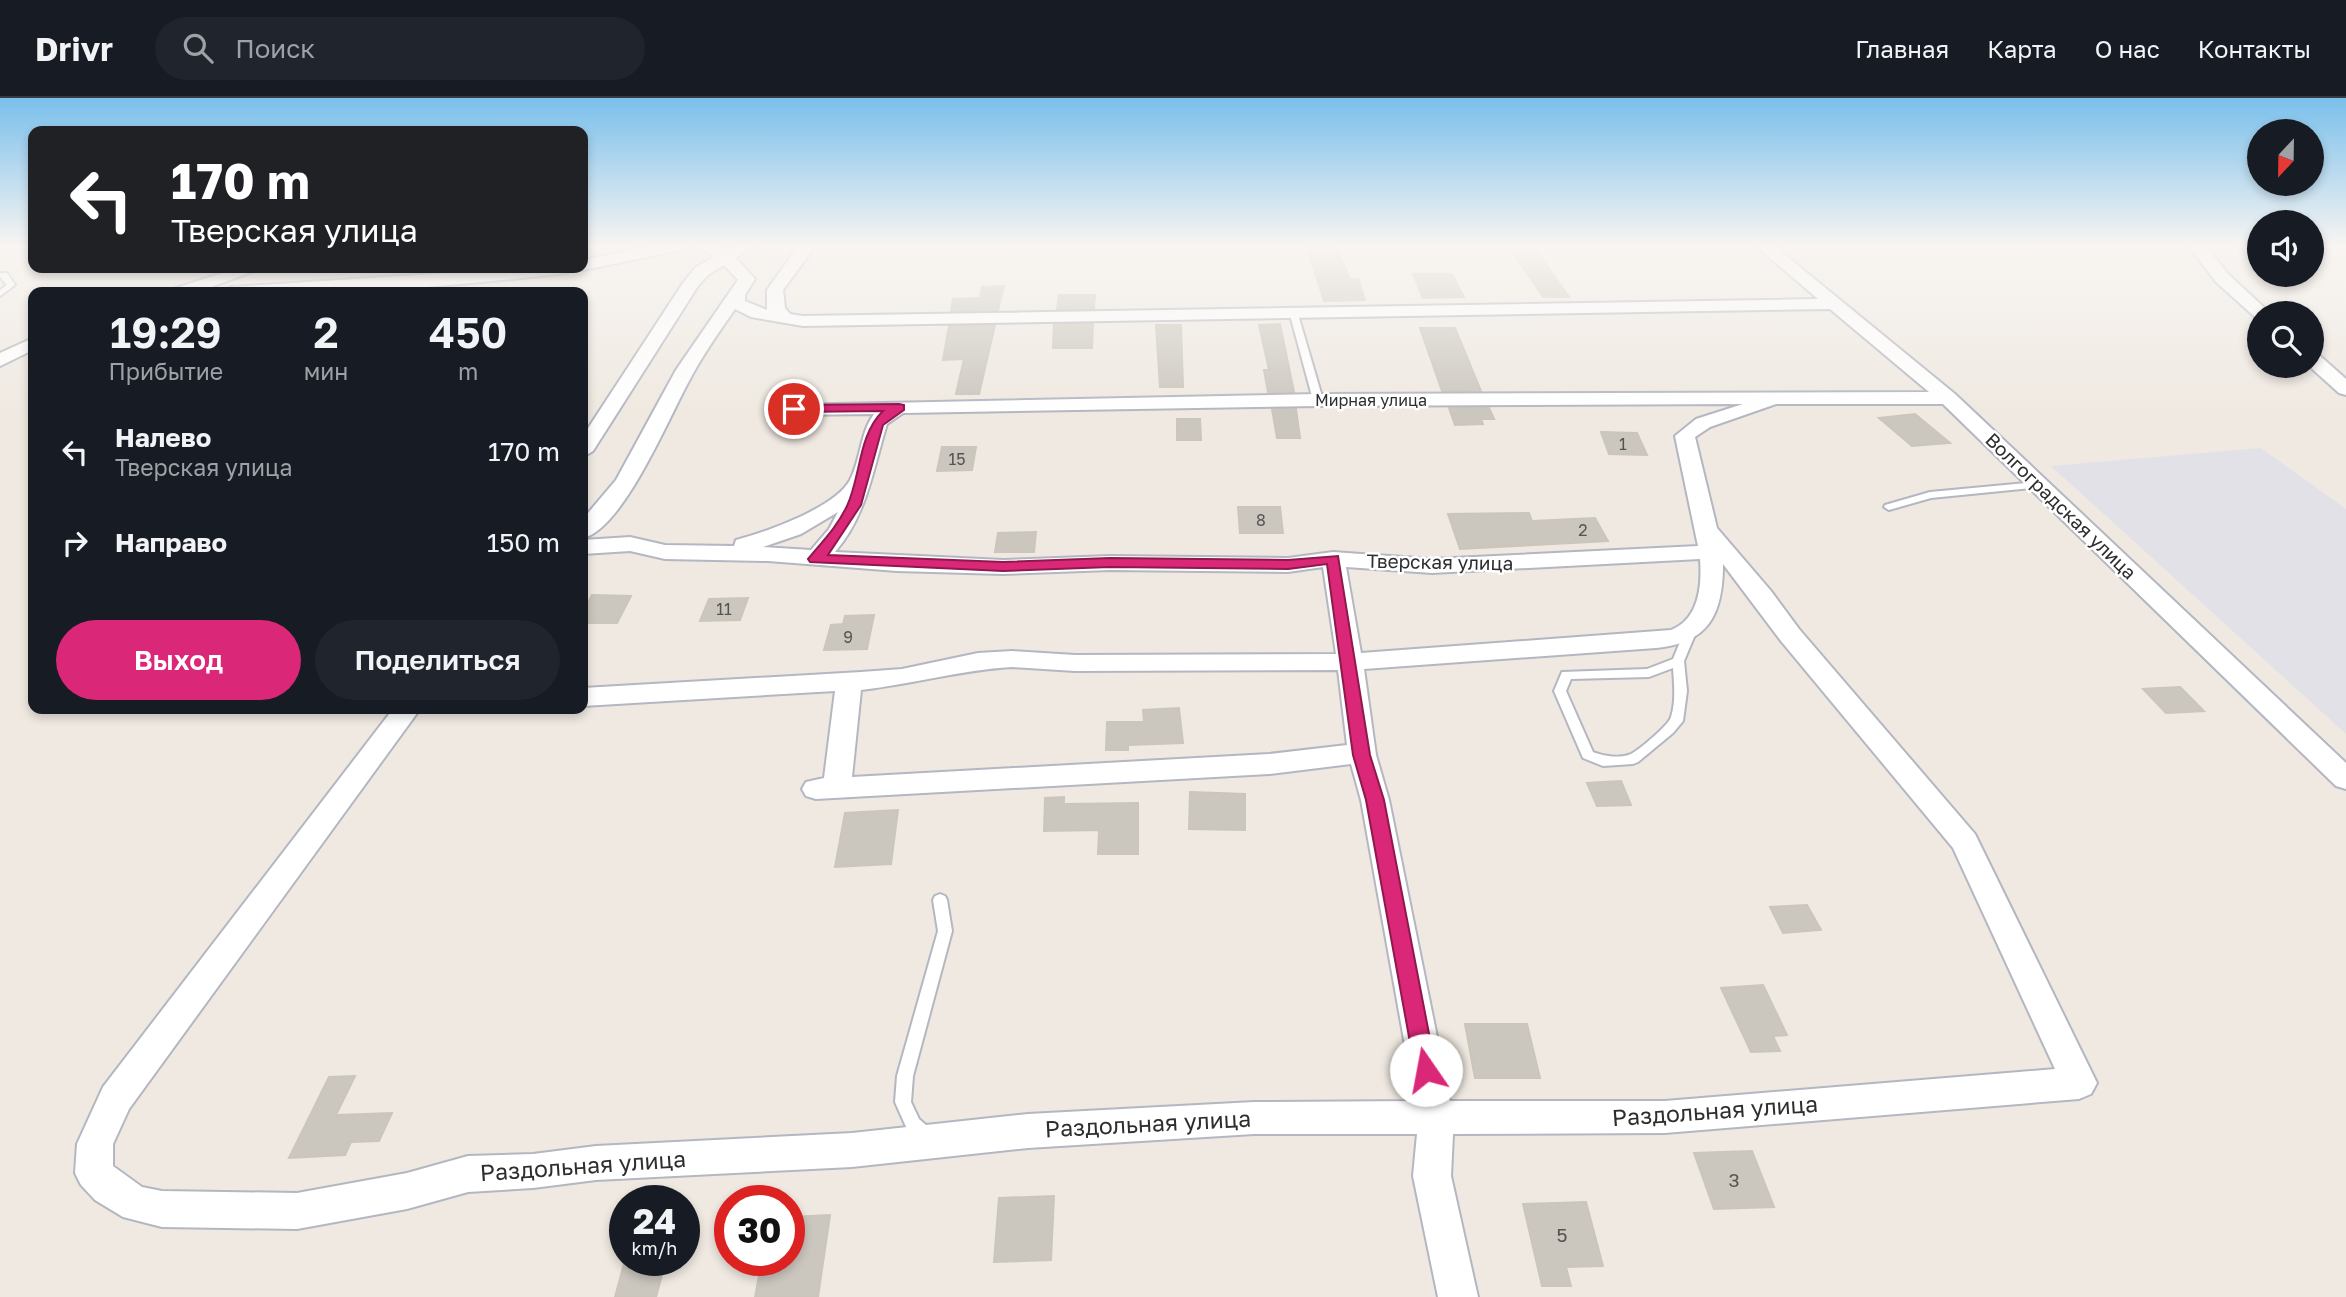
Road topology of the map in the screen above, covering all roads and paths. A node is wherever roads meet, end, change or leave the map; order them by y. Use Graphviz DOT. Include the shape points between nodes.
graph roads {
  1 [pos="679,301"];
  2 [pos="731,301"];
  3 [pos="737,301"];
  4 [pos="776,301"];
  5 [pos="1831,301"];
  6 [pos="1835,304"];
  7 [pos="1293,311"];
  8 [pos="757,313"];
  9 [pos="784,317"];
  10 [pos="713,327"];
  11 [pos="28,346"];
  12 [pos="0,360"];
  13 [pos="2324,370"];
  14 [pos="2346,389"];
  15 [pos="1948,398"];
  16 [pos="1318,400"];
  17 [pos="1769,400"];
  18 [pos="899,407"];
  19 [pos="794,409"];
  20 [pos="588,443"];
  21 [pos="863,480"];
  22 [pos="2038,485"];
  23 [pos="1889,507"];
  24 [pos="600,516"];
  25 [pos="588,527"];
  26 [pos="1709,541"];
  27 [pos="619,543"];
  28 [pos="588,546"];
  29 [pos="700,553"];
  30 [pos="815,559"];
  31 [pos="1333,559"];
  32 [pos="1690,630"];
  33 [pos="1350,662"];
  34 [pos="1678,662"];
  35 [pos="849,682"];
  36 [pos="588,698"];
  37 [pos="403,714"];
  38 [pos="1362,755"];
  39 [pos="2346,779"];
  40 [pos="940,900"];
  41 [pos="1436,1119"];
  42 [pos="932,1141"];
  43 [pos="1458,1297"];
  1 -- 20 [label="street"];
  2 -- 10 [label="street"];
  3 -- 8 [label="street"];
  4 -- 9 [label="street" via="776,310"];
  5 -- 6 [label="street, Волгоградская улица"];
  6 -- 7 [label="street"];
  6 -- 15 [label="street, Волгоградская улица"];
  7 -- 9 [label="street" via="803,321"];
  7 -- 16 [label="lane"];
  8 -- 9 [label="street"];
  8 -- 10 [label="street" via="734,316"];
  10 -- 24 [label="street" via="626,482"];
  11 -- 12 [label="street"];
  13 -- 14 [label="street"];
  15 -- 17 [label="street, Мирная улица"];
  15 -- 22 [label="street, Волгоградская улица"];
  16 -- 17 [label="street, Мирная улица"];
  16 -- 18 [label="street, Мирная улица"];
  17 -- 26 [label="street" via="1695,425 1685,436"];
  18 -- 19 [label="street, Мирная улица"];
  18 -- 21 [label="street" via="877,424"];
  21 -- 29 [label="street" via="836,505 790,531"];
  21 -- 30 [label="street" via="838,533"];
  22 -- 23 [label="lane" via="1930,495"];
  22 -- 39 [label="street, Волгоградская улица"];
  24 -- 25 [label="street"];
  24 -- 27 [label="street" via="600,530"];
  26 -- 31 [label="street, Тверская улица" via="1432,566"];
  26 -- 32 [label="street" via="1711,589"];
  26 -- 41 [label="street, Раздольная улица" via="1763,596 1790,635 1965,842 2079,1083 1665,1117"];
  27 -- 28 [label="street, Тверская улица"];
  27 -- 29 [label="street, Тверская улица"];
  29 -- 30 [label="street, Тверская улица"];
  30 -- 31 [label="street, Тверская улица" via="1003,567 1110,562 1288,565"];
  31 -- 33 [label="street"];
  32 -- 33 [label="street" via="1644,641"];
  32 -- 34 [label="lane"];
  33 -- 35 [label="street" via="1012,659"];
  33 -- 38 [label="street"];
  34 -- 34 [label="lane" via="1649,673 1566,675 1560,691 1588,755 1603,761 1633,760 1669,730 1677,721 1681,691"];
  35 -- 36 [label="street"];
  35 -- 38 [label="street" via="827,788"];
  37 -- 42 [label="street, Раздольная улица" via="116,1097 95,1144 94,1173 108,1187 136,1204 162,1209 297,1211 407,1191 468,1174"];
  38 -- 41 [label="street" via="1375,800"];
  40 -- 42 [label="lane" via="945,931 902,1102 913,1124"];
  41 -- 42 [label="street, Раздольная улица" via="1254,1118"];
  41 -- 43 [label="street" via="1432,1176"];
}
